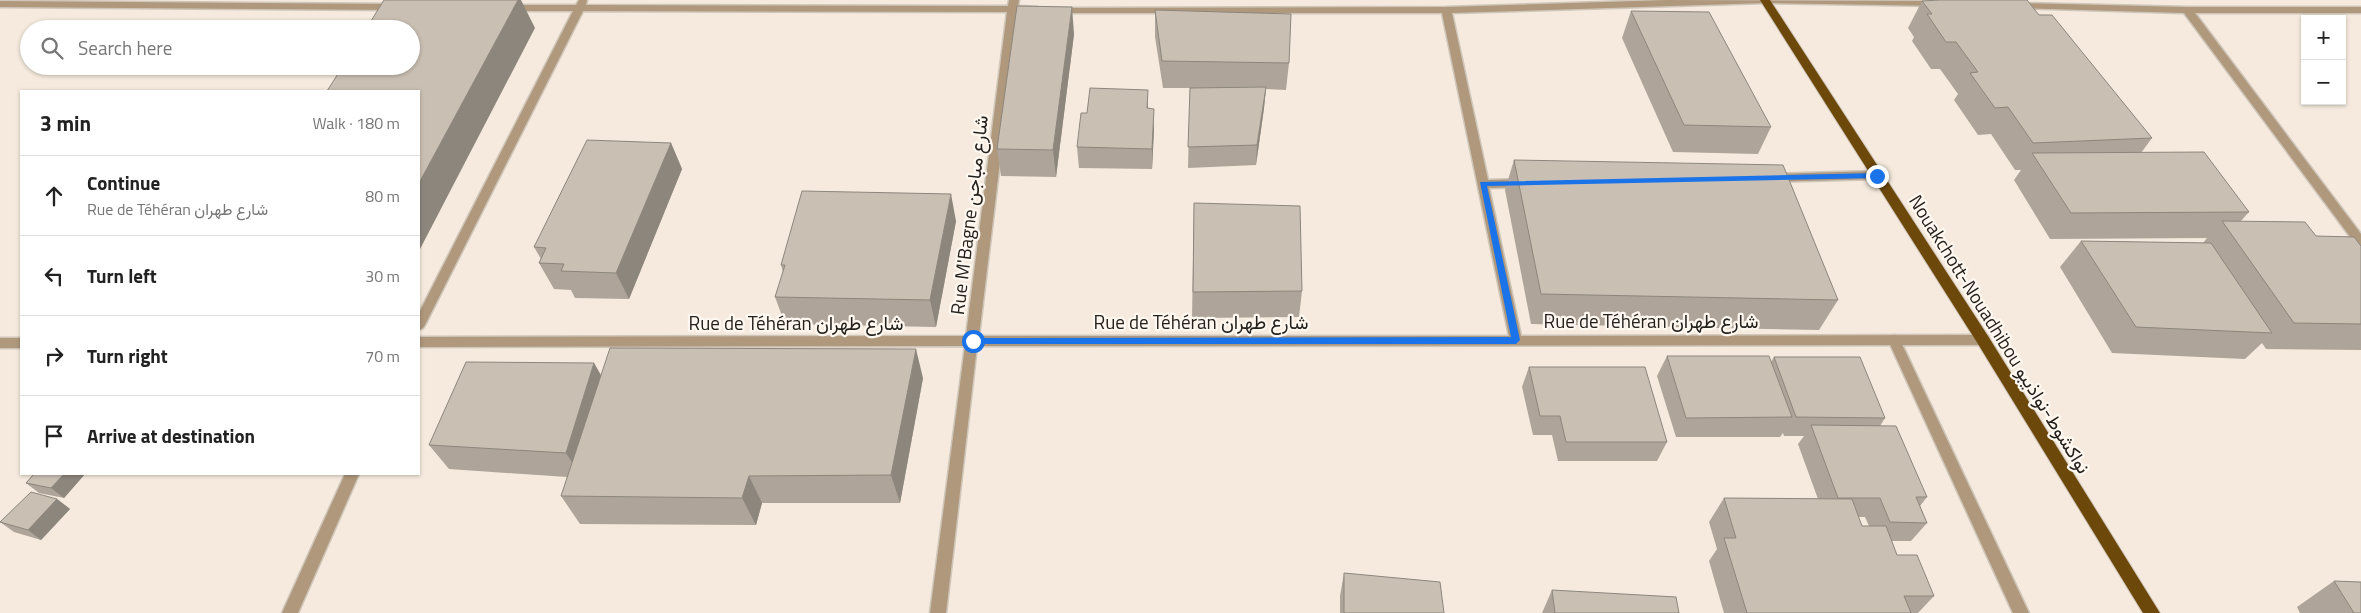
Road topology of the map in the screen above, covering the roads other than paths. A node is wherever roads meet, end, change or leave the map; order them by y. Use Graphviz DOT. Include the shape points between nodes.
graph roads {
  1 [pos="1765,0"];
  2 [pos="2250,0"];
  3 [pos="0,4"];
  4 [pos="582,4"];
  5 [pos="1942,4"];
  6 [pos="1013,5"];
  7 [pos="2001,6"];
  8 [pos="410,7"];
  9 [pos="500,8"];
  10 [pos="1446,10"];
  11 [pos="2187,10"];
  12 [pos="2256,10"];
  13 [pos="2361,10"];
  14 [pos="1877,176"];
  15 [pos="1759,178"];
  16 [pos="1532,182"];
  17 [pos="1483,184"];
  18 [pos="2361,243"];
  19 [pos="420,323"];
  20 [pos="1516,340"];
  21 [pos="1894,340"];
  22 [pos="1983,340"];
  23 [pos="973,341"];
  24 [pos="420,342"];
  25 [pos="0,343"];
  26 [pos="20,343"];
  27 [pos="352,475"];
  28 [pos="290,613"];
  29 [pos="938,613"];
  30 [pos="2021,613"];
  31 [pos="2152,613"];
  1 -- 5 [label="street"];
  1 -- 10 [label="street"];
  1 -- 14 [label="highway, Nouakchott-Nouadhibou نواكشوط-نواذيبو"];
  2 -- 12 [label="street"];
  3 -- 8 [label="street"];
  4 -- 6 [label="street"];
  4 -- 9 [label="street"];
  4 -- 19 [label="street"];
  6 -- 10 [label="street"];
  6 -- 23 [label="street, Rue M'Bagne شارع مباجن"];
  7 -- 11 [label="street"];
  10 -- 17 [label="street"];
  11 -- 12 [label="street"];
  11 -- 18 [label="street"];
  12 -- 13 [label="street"];
  14 -- 15 [label="street"];
  14 -- 22 [label="highway, Nouakchott-Nouadhibou نواكشوط-نواذيبو"];
  16 -- 17 [label="street"];
  17 -- 20 [label="street"];
  20 -- 21 [label="street, Rue de Téhéran شارع طهران"];
  20 -- 23 [label="street, Rue de Téhéran شارع طهران"];
  21 -- 22 [label="street, Rue de Téhéran شارع طهران"];
  21 -- 30 [label="street"];
  22 -- 31 [label="highway, Nouakchott-Nouadhibou نواكشوط-نواذيبو"];
  23 -- 24 [label="street, Rue de Téhéran شارع طهران"];
  23 -- 29 [label="street, Rue M'Bagne شارع مباجن"];
  25 -- 26 [label="street"];
  27 -- 28 [label="street"];
}
